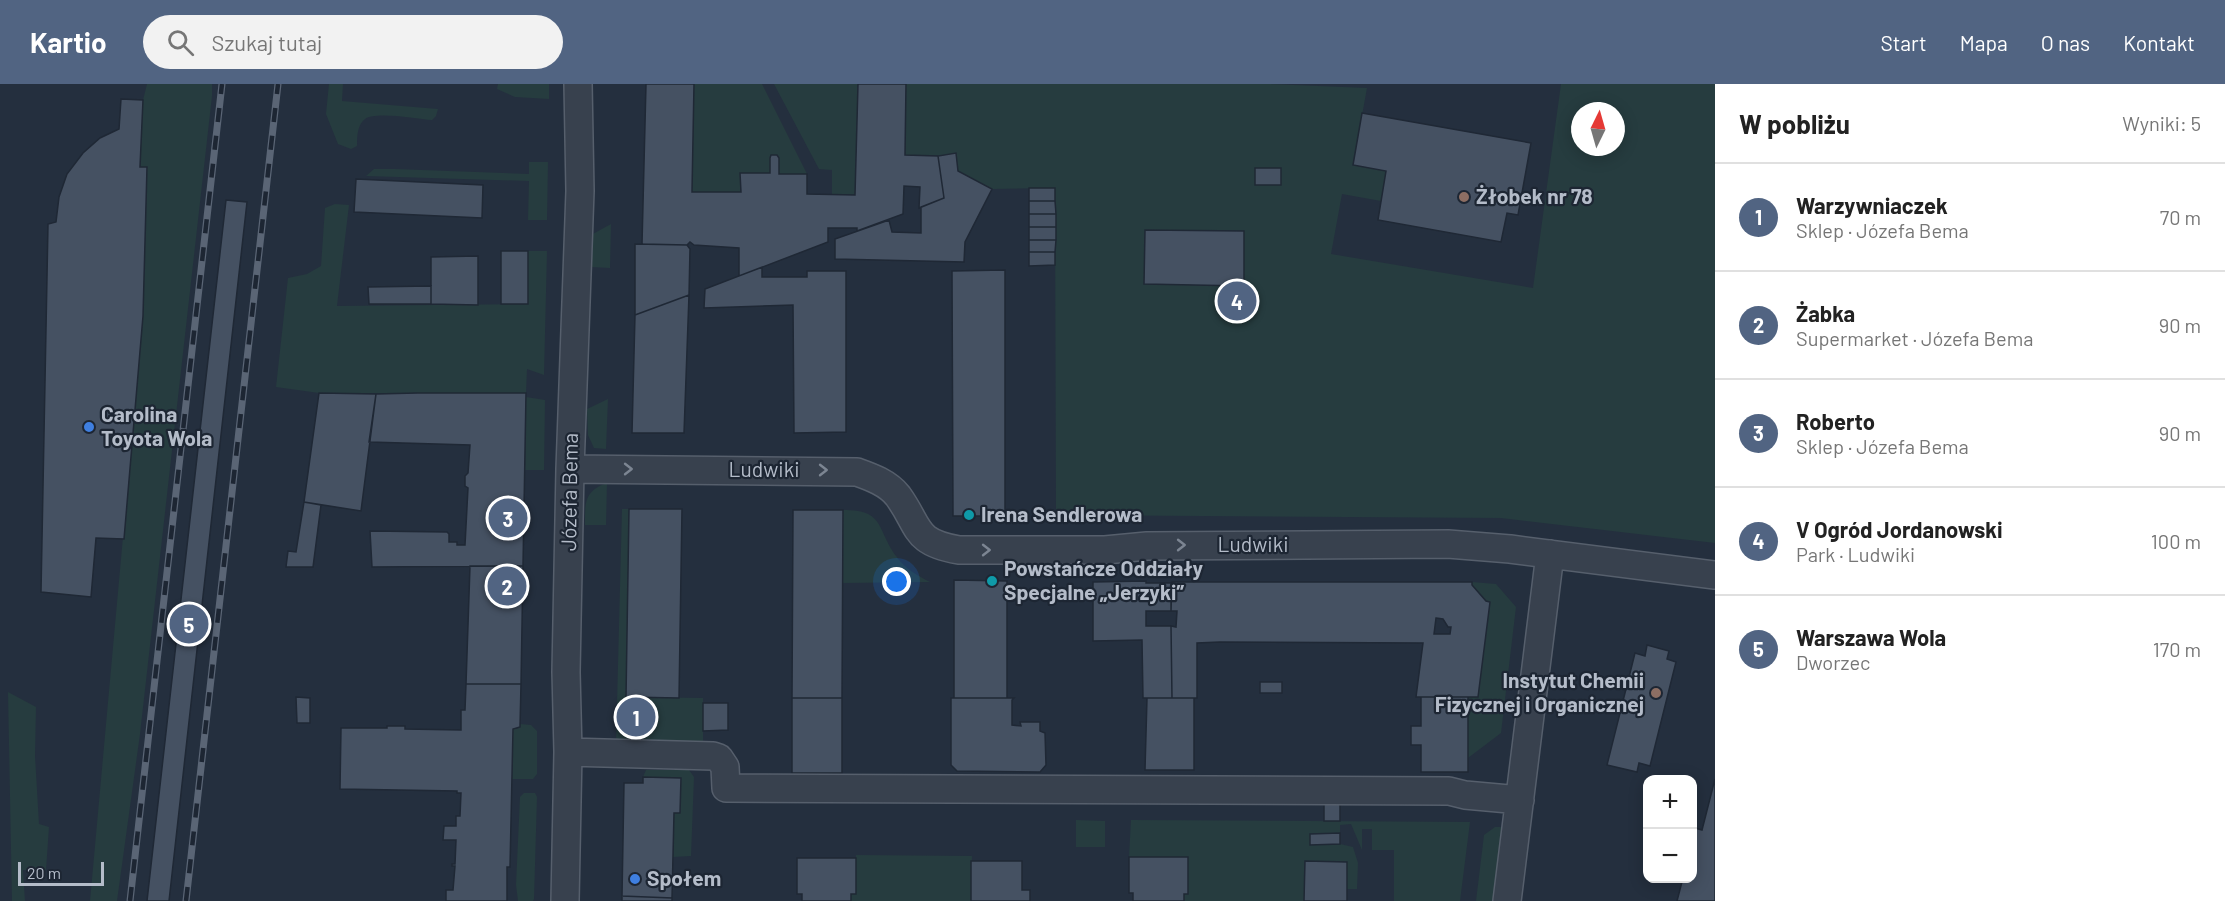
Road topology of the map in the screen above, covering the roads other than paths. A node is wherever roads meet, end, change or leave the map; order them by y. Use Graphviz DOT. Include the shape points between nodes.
graph roads {
  1 [pos="578,84"];
  2 [pos="570,469"];
  3 [pos="1550,554"];
  4 [pos="1715,575"];
  5 [pos="568,752"];
  6 [pos="1520,800"];
  7 [pos="565,901"];
  8 [pos="1507,901"];
  1 -- 2 [label="street, Józefa Bema" via="580,202"];
  2 -- 3 [label="street, Ludwiki, one-way" via="857,472 897,495 925,538 959,550 1448,544"];
  2 -- 5 [label="street, Józefa Bema"];
  3 -- 4 [label="street, Ludwiki"];
  3 -- 6 [label="street"];
  5 -- 6 [label="street" via="713,756 725,767 726,788 1449,791"];
  5 -- 7 [label="street, Józefa Bema"];
  6 -- 8 [label="street"];
}
